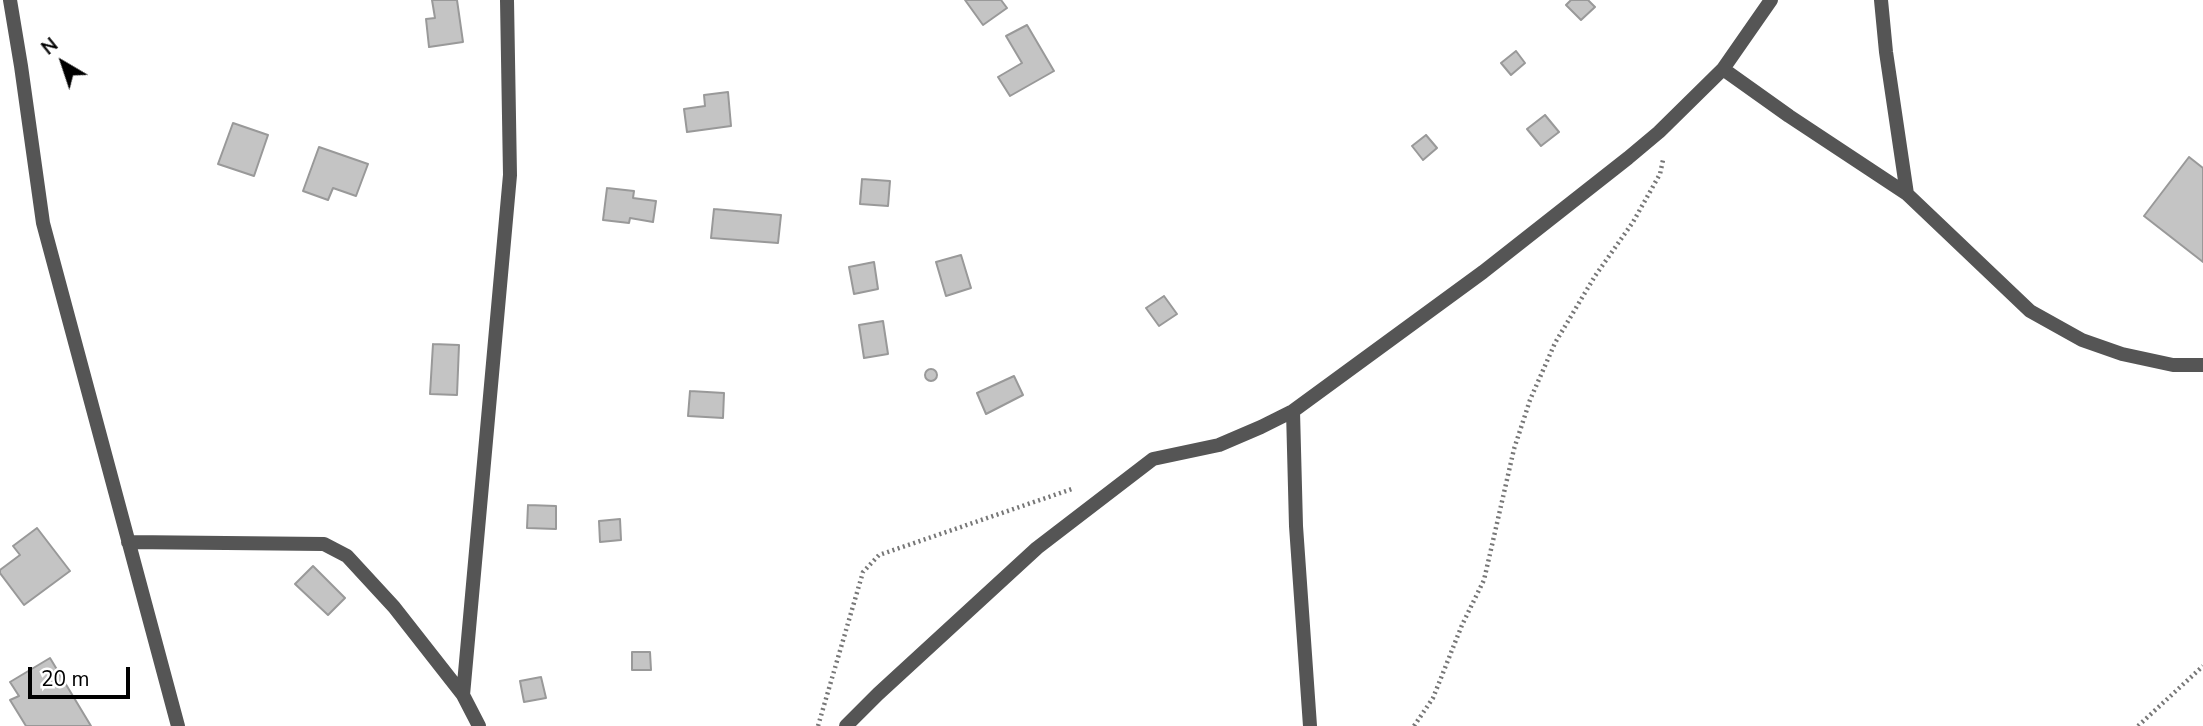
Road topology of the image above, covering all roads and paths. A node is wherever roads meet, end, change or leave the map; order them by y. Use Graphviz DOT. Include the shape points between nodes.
graph roads {
  1 [pos="10,0"];
  2 [pos="507,0"];
  3 [pos="1771,0"];
  4 [pos="1881,0"];
  5 [pos="1723,69"];
  6 [pos="1659,132"];
  7 [pos="1907,194"];
  8 [pos="2203,365"];
  9 [pos="1293,411"];
  10 [pos="1078,486"];
  11 [pos="128,542"];
  12 [pos="2203,666"];
  13 [pos="463,695"];
  14 [pos="178,726"];
  15 [pos="479,726"];
  16 [pos="818,726"];
  17 [pos="846,726"];
  18 [pos="1310,726"];
  19 [pos="1414,726"];
  20 [pos="2138,726"];
  1 -- 11 [label="street" via="43,223"];
  2 -- 13 [label="street" via="510,174"];
  3 -- 5 [label="street"];
  4 -- 7 [label="street"];
  5 -- 6 [label="street"];
  5 -- 7 [label="street"];
  6 -- 9 [label="street" via="1483,272"];
  6 -- 19 [label="path" via="1660,174 1555,343 1530,400 1484,580 1433,698"];
  7 -- 8 [label="street" via="2030,311 2082,340 2122,354 2173,365"];
  9 -- 17 [label="street" via="1219,445 1153,459 1037,548"];
  9 -- 18 [label="street"];
  10 -- 16 [label="path" via="879,555 863,572"];
  11 -- 13 [label="street" via="324,544 347,556 366,576"];
  11 -- 14 [label="street"];
  12 -- 20 [label="path"];
  13 -- 15 [label="street"];
}
